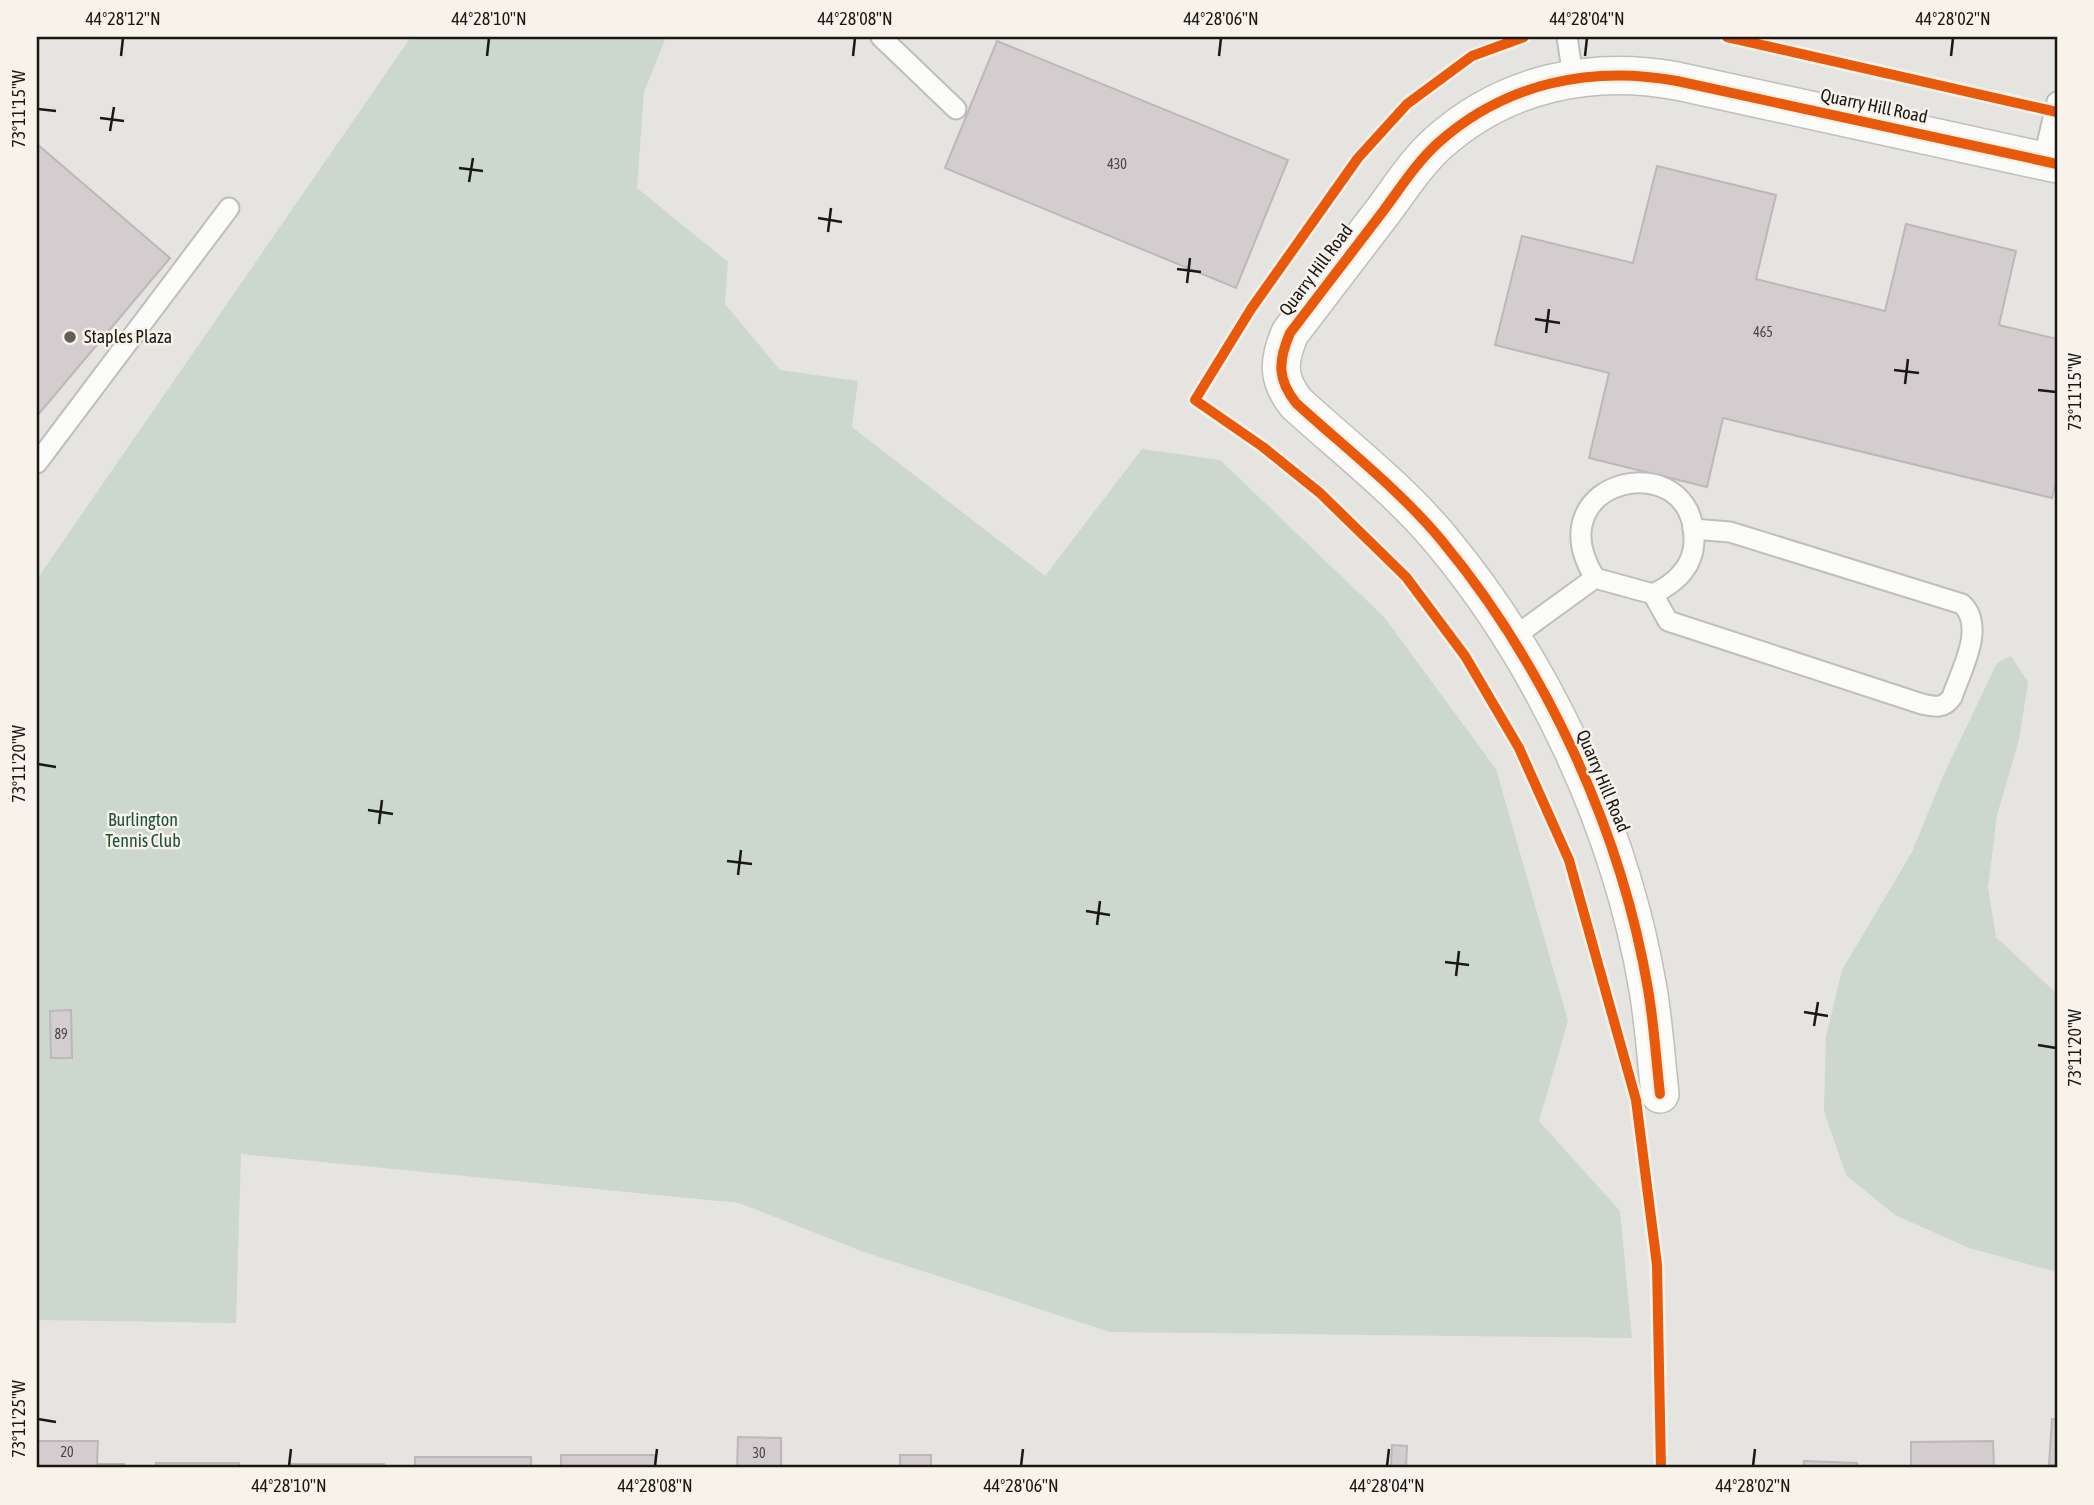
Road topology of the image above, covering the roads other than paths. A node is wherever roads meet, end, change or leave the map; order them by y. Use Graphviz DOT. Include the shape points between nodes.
graph roads {
  1 [pos="881,37"];
  2 [pos="1567,37"];
  3 [pos="1573,76"];
  4 [pos="2057,102"];
  5 [pos="956,109"];
  6 [pos="2050,163"];
  7 [pos="229,208"];
  8 [pos="37,463"];
  9 [pos="1693,529"];
  10 [pos="1595,578"];
  11 [pos="1653,594"];
  12 [pos="1511,639"];
  13 [pos="1660,1094"];
  1 -- 5 [label="lane"];
  2 -- 3 [label="lane"];
  3 -- 6 [label="street, Quarry Hill Road" via="1642,74"];
  3 -- 12 [label="street, Quarry Hill Road" via="1501,101 1437,144 1290,333 1281,361 1284,388 1440,538 1481,590"];
  4 -- 6 [label="lane"];
  7 -- 8 [label="lane"];
  9 -- 10 [label="lane" via="1676,496 1659,485 1640,481 1612,487 1590,506 1582,523 1580,542"];
  9 -- 11 [label="lane" via="1689,562 1668,587"];
  9 -- 11 [label="lane" via="1730,533 1962,604 1974,627 1952,697 1937,707 1922,704 1668,621"];
  10 -- 11 [label="lane"];
  10 -- 12 [label="lane"];
  12 -- 13 [label="street, Quarry Hill Road" via="1568,741 1618,863 1648,990"];
}
